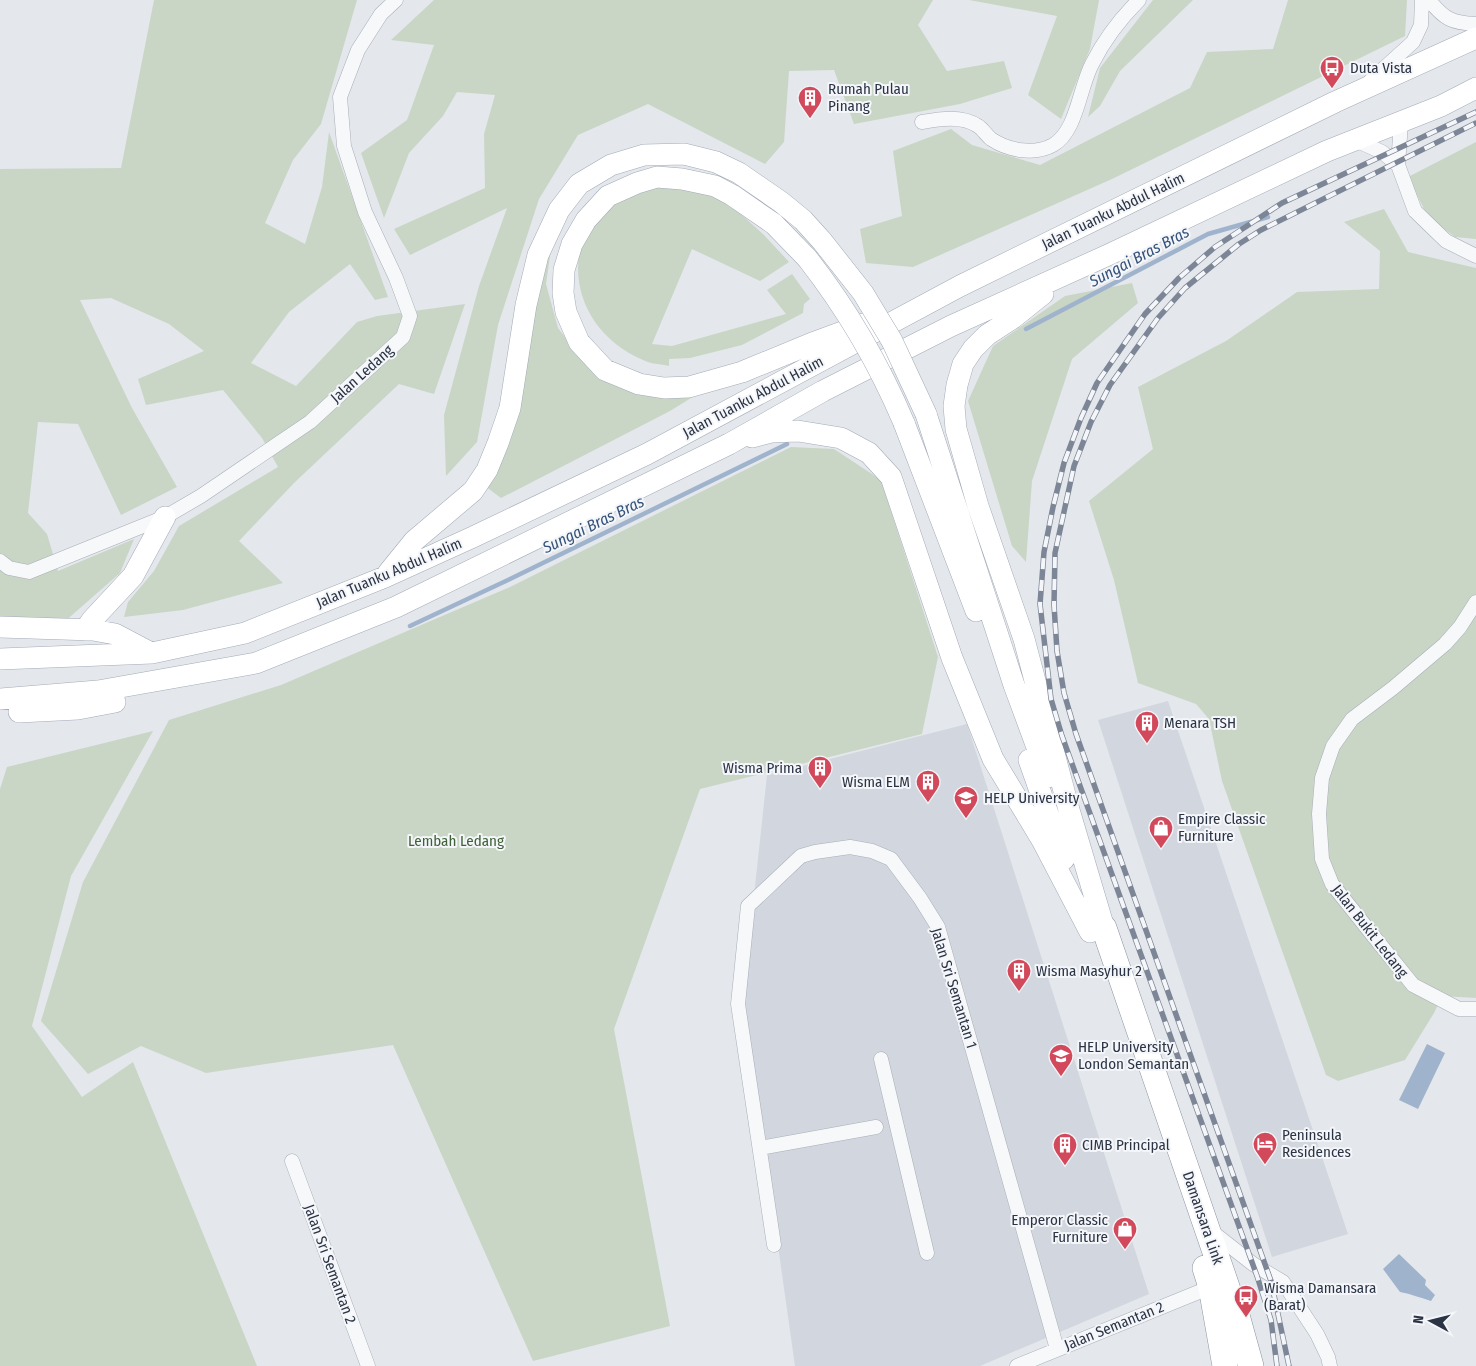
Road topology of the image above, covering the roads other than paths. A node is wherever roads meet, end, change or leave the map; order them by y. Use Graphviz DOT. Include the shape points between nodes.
graph roads {
  1 [pos="396,0"];
  2 [pos="1139,0"];
  3 [pos="1422,0"];
  4 [pos="1429,0"];
  5 [pos="1476,24"];
  6 [pos="1476,38"];
  7 [pos="1476,88"];
  8 [pos="1339,100"];
  9 [pos="922,122"];
  10 [pos="1401,122"];
  11 [pos="1354,140"];
  12 [pos="1398,166"];
  13 [pos="1476,256"];
  14 [pos="1069,274"];
  15 [pos="941,296"];
  16 [pos="729,444"];
  17 [pos="165,517"];
  18 [pos="0,561"];
  19 [pos="385,577"];
  20 [pos="1476,602"];
  21 [pos="0,627"];
  22 [pos="85,630"];
  23 [pos="152,653"];
  24 [pos="0,659"];
  25 [pos="256,663"];
  26 [pos="0,699"];
  27 [pos="0,713"];
  28 [pos="1097,930"];
  29 [pos="1476,1009"];
  30 [pos="881,1058"];
  31 [pos="876,1127"];
  32 [pos="760,1148"];
  33 [pos="292,1161"];
  34 [pos="1207,1228"];
  35 [pos="774,1245"];
  36 [pos="927,1253"];
  37 [pos="1211,1287"];
  38 [pos="1057,1349"];
  39 [pos="368,1366"];
  40 [pos="1017,1366"];
  41 [pos="1225,1366"];
  42 [pos="1251,1366"];
  43 [pos="1330,1366"];
  1 -- 17 [label="street, Jalan Ledang" via="381,14 358,50 340,97 344,146 366,212 410,316 403,337 310,422"];
  2 -- 9 [label="street" via="1119,21 1092,64 1071,124 1061,140 1045,149 1020,150 992,139 977,125 968,122 941,118"];
  3 -- 8 [label="street" via="1421,25 1413,42 1369,81"];
  4 -- 5 [label="street" via="1448,20"];
  6 -- 8 [label="main road, Jalan Tuanku Abdul Halim"];
  7 -- 10 [label="main road, Jalan Tuanku Abdul Halim"];
  8 -- 15 [label="main road, Jalan Tuanku Abdul Halim"];
  10 -- 11 [label="main road, Jalan Tuanku Abdul Halim"];
  10 -- 12 [label="street"];
  11 -- 12 [label="street" via="1382,152"];
  11 -- 14 [label="main road, Jalan Tuanku Abdul Halim"];
  12 -- 13 [label="street" via="1415,211 1446,241"];
  14 -- 16 [label="main road, Jalan Tuanku Abdul Halim" via="951,326 823,391"];
  14 -- 28 [label="main road" via="973,349 963,364 954,406 960,447 1024,639"];
  15 -- 19 [label="main road, Jalan Tuanku Abdul Halim" via="647,454"];
  15 -- 28 [label="main road, bridge" via="815,342 742,372 689,388 664,388 639,384 604,370 579,342 566,312 563,293 564,270 572,244 586,220 608,196 658,177 715,186 732,194 774,224 807,258 840,303 872,354 904,423"];
  16 -- 25 [label="main road, Jalan Tuanku Abdul Halim" via="396,606"];
  16 -- 28 [label="main road" via="771,432 798,431 841,438 869,453 891,477 952,658 994,759"];
  17 -- 18 [label="street, Jalan Ledang" via="29,572 9,568"];
  17 -- 22 [label="main road" via="133,576"];
  19 -- 23 [label="main road, Jalan Tuanku Abdul Halim" via="245,633"];
  19 -- 28 [label="main road, bridge" via="414,541 473,491 487,470 510,408 526,305 538,254 559,210 579,184 612,165 644,155 684,154 716,162 739,173 803,220 822,240 862,293 892,341 926,414"];
  20 -- 29 [label="street, Jalan Bukit Ledang" via="1445,644 1352,719 1333,746 1322,778 1319,814 1322,859 1328,876 1370,933 1413,985 1459,1009"];
  21 -- 22 [label="main road"];
  22 -- 23 [label="main road" via="115,634"];
  23 -- 24 [label="main road, Jalan Tuanku Abdul Halim"];
  25 -- 26 [label="main road, Jalan Tuanku Abdul Halim" via="98,691"];
  25 -- 27 [label="main road" via="188,689 78,709"];
  28 -- 34 [label="highway, Damansara Link"];
  28 -- 37 [label="highway, Damansara Link"];
  30 -- 36 [label="street"];
  31 -- 32 [label="street"];
  32 -- 35 [label="street, Jalan Sri Semantan 1"];
  32 -- 38 [label="street, Jalan Sri Semantan 1" via="738,1004 748,906 801,856 850,847 872,851 891,859 938,928"];
  33 -- 39 [label="street, Jalan Sri Semantan 2"];
  34 -- 42 [label="highway, Damansara Link"];
  34 -- 43 [label="street" via="1253,1264 1283,1282 1317,1334"];
  37 -- 38 [label="street, Jalan Semantan 2"];
  37 -- 41 [label="highway, Damansara Link"];
  38 -- 40 [label="street, Jalan Semantan 2"];
}
